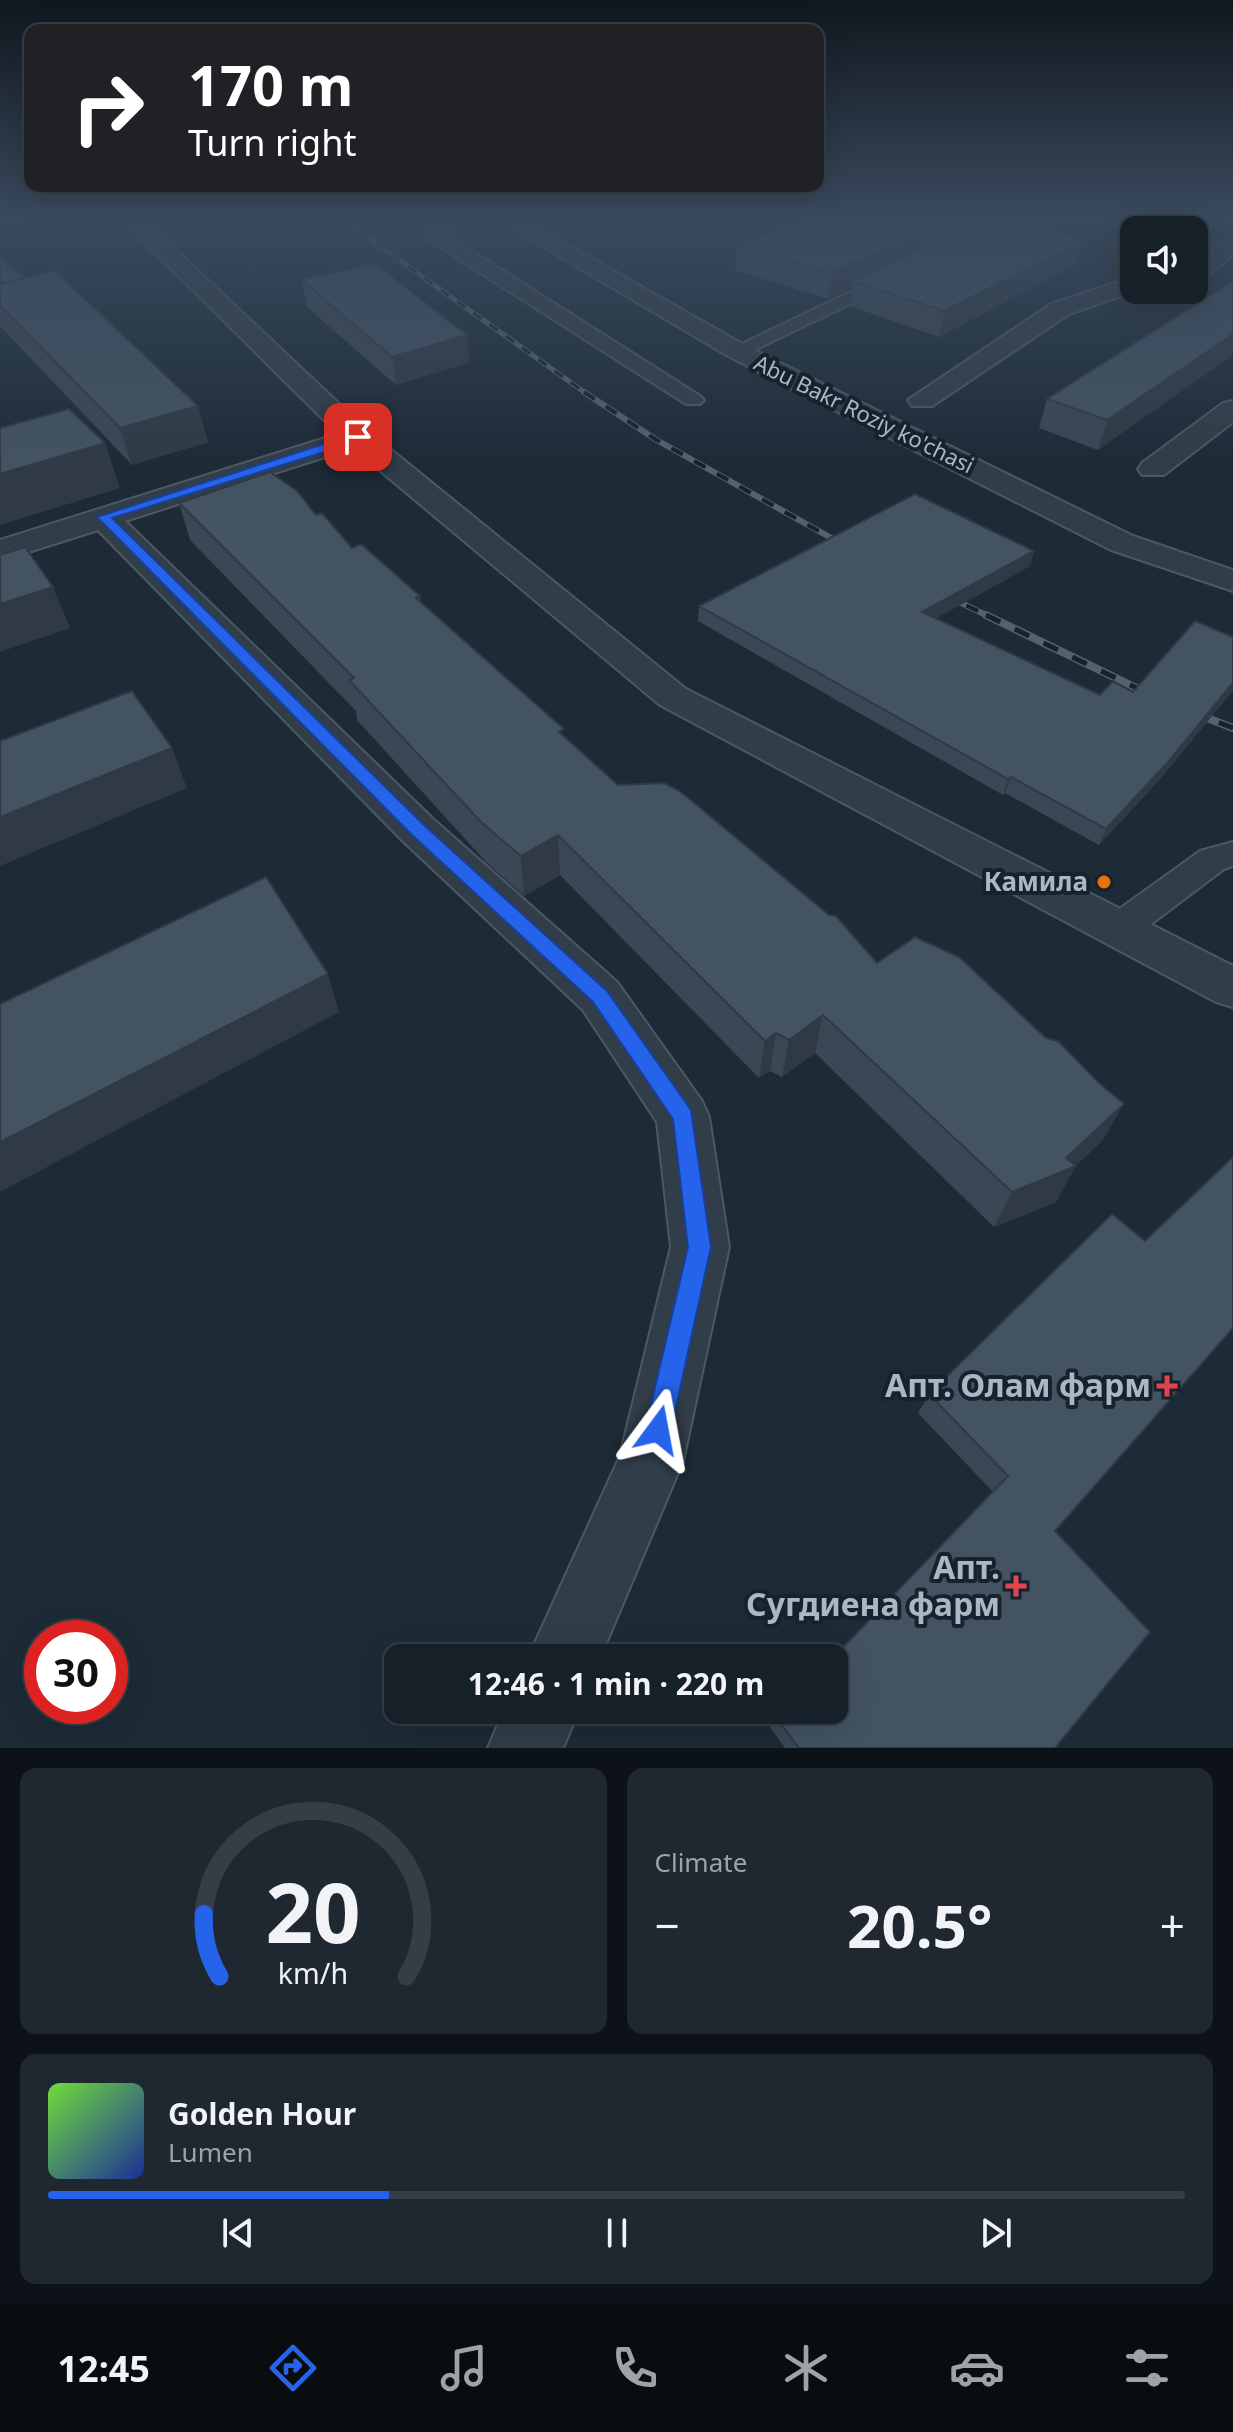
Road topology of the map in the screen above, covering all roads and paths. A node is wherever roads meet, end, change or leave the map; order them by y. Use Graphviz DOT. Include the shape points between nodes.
graph roads {
  1 [pos="217,302"];
  2 [pos="538,302"];
  3 [pos="651,302"];
  4 [pos="840,302"];
  5 [pos="1082,302"];
  6 [pos="737,351"];
  7 [pos="693,400"];
  8 [pos="922,400"];
  9 [pos="1233,409"];
  10 [pos="358,437"];
  11 [pos="1153,469"];
  12 [pos="103,517"];
  13 [pos="0,551"];
  14 [pos="1233,581"];
  15 [pos="1233,854"];
  16 [pos="1117,930"];
  17 [pos="1233,988"];
  18 [pos="570,1644"];
  19 [pos="536,1724"];
  20 [pos="525,1748"];
  1 -- 10 [label="street"];
  2 -- 7 [label="lane"];
  3 -- 6 [label="street, Abu Bakr Roziy ko'chasi"];
  4 -- 6 [label="lane"];
  5 -- 8 [label="street" via="1060,309"];
  6 -- 14 [label="street, Abu Bakr Roziy ko'chasi" via="1122,543"];
  9 -- 11 [label="street"];
  10 -- 12 [label="street"];
  10 -- 16 [label="street" via="673,697"];
  12 -- 13 [label="street"];
  12 -- 18 [label="street" via="418,830 600,996 683,1117 700,1247 651,1461"];
  15 -- 16 [label="lane" via="1212,860"];
  16 -- 17 [label="street"];
  19 -- 20 [label="street"];
}
